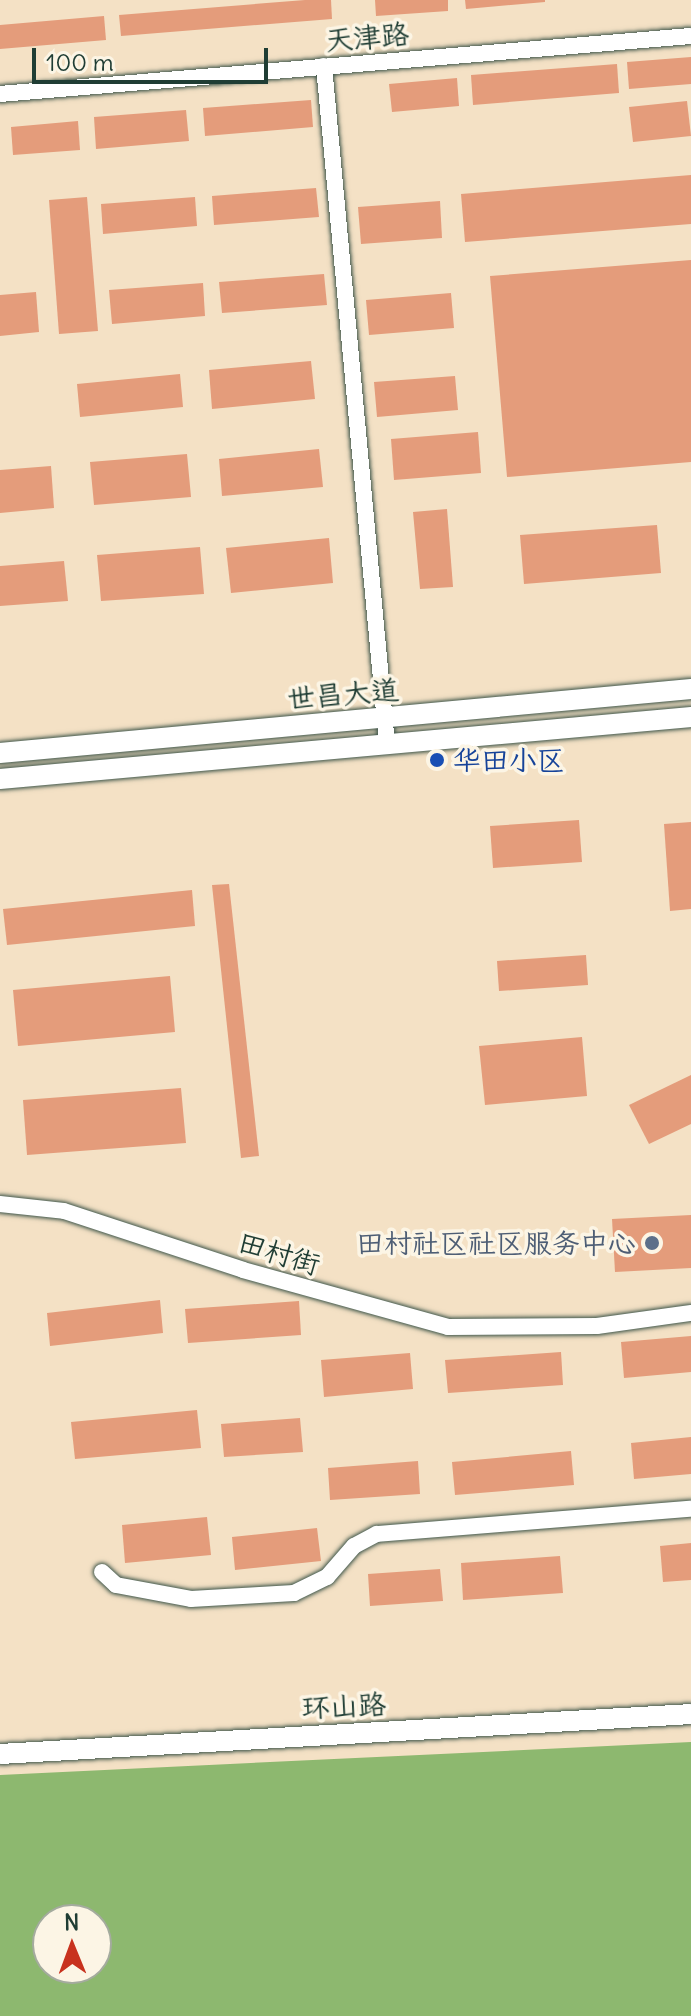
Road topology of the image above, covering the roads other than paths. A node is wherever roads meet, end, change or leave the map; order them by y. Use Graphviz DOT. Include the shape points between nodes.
graph roads {
  1 [pos="691,36"];
  2 [pos="324,66"];
  3 [pos="0,94"];
  4 [pos="691,689"];
  5 [pos="691,717"];
  6 [pos="386,719"];
  7 [pos="387,744"];
  8 [pos="0,753"];
  9 [pos="0,779"];
  10 [pos="0,1204"];
  11 [pos="691,1313"];
  12 [pos="691,1509"];
  13 [pos="102,1572"];
  14 [pos="691,1714"];
  15 [pos="0,1754"];
  1 -- 2 [label="street, 天津路"];
  2 -- 3 [label="street, 天津路"];
  2 -- 6 [label="street"];
  4 -- 6 [label="main road, 世昌大道"];
  5 -- 7 [label="main road, 世昌大道"];
  6 -- 7 [label="street"];
  6 -- 8 [label="main road, 世昌大道"];
  7 -- 9 [label="main road, 世昌大道"];
  10 -- 11 [label="street, 田村街" via="64,1211 257,1274 448,1327 597,1326"];
  12 -- 13 [label="street" via="377,1534 354,1546 327,1577 294,1593 191,1599 116,1585"];
  14 -- 15 [label="main road, 环山路"];
}
